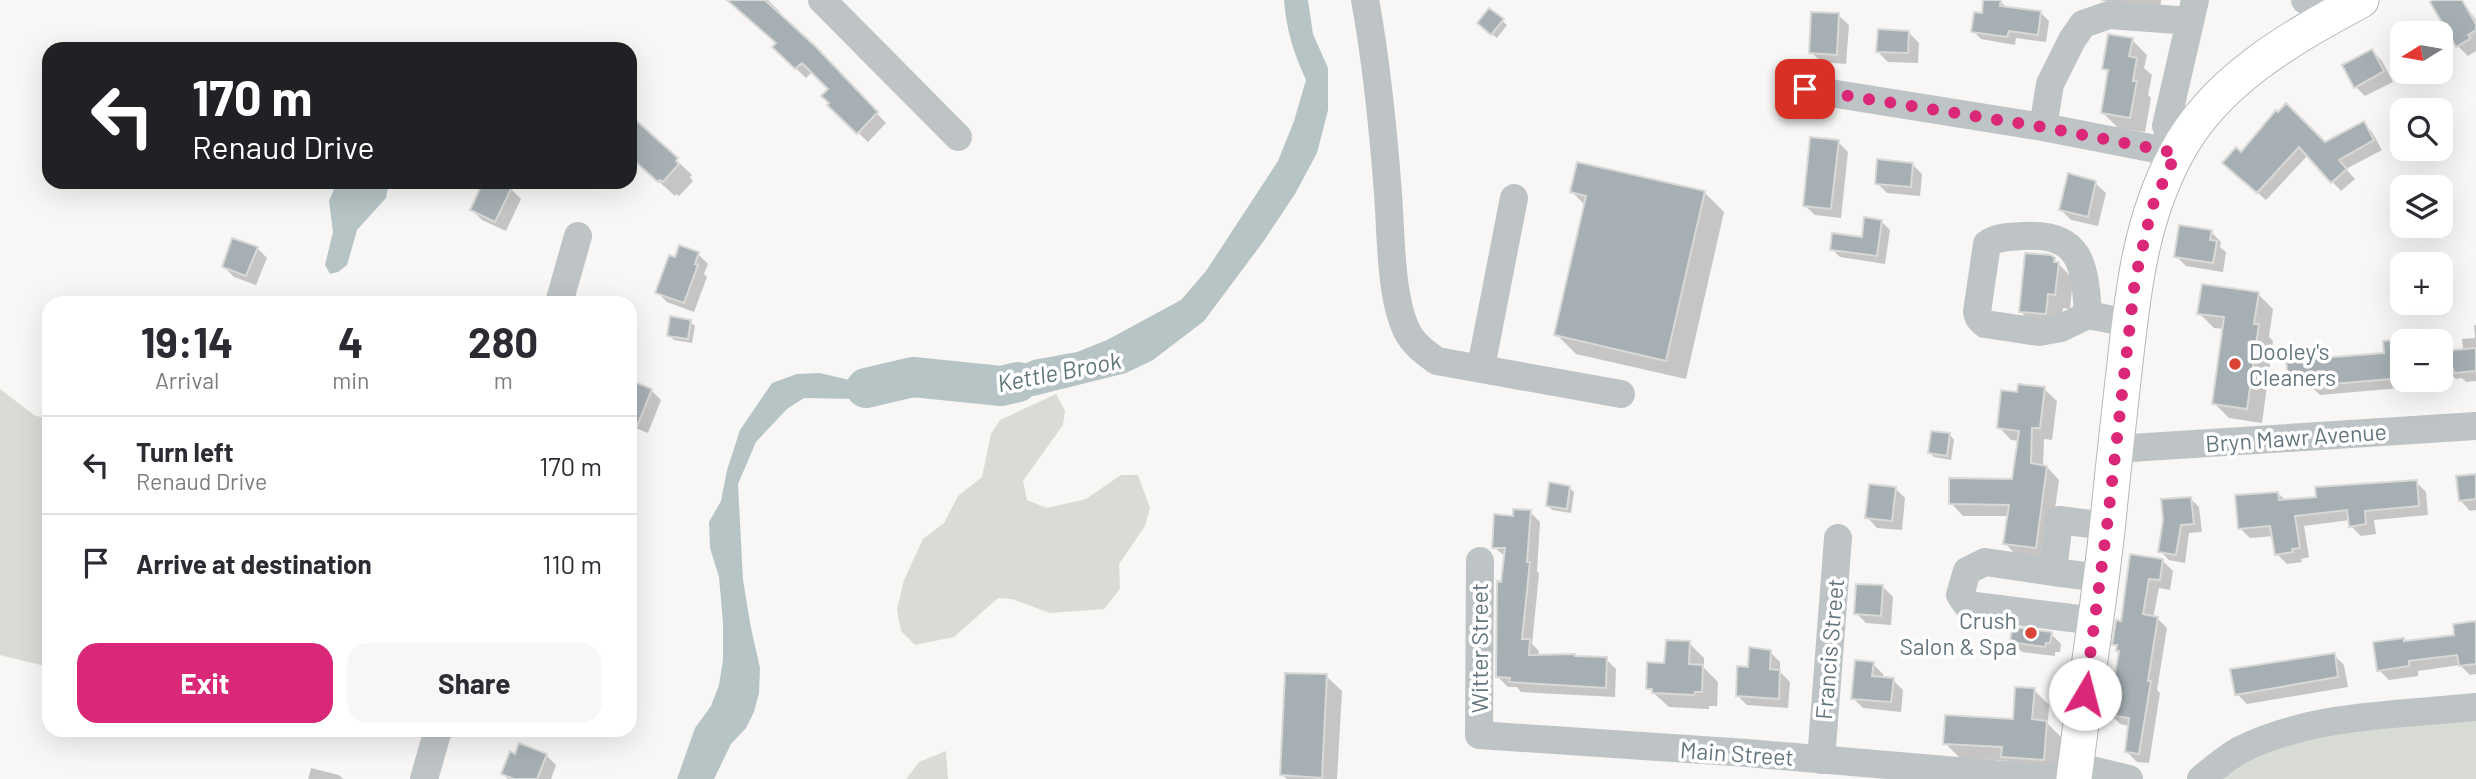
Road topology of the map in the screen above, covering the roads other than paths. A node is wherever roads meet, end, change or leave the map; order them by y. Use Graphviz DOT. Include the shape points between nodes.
graph roads {
  1 [pos="822,0"];
  2 [pos="1365,0"];
  3 [pos="2305,0"];
  4 [pos="2353,4"];
  5 [pos="2192,10"];
  6 [pos="1805,89"];
  7 [pos="2043,127"];
  8 [pos="958,137"];
  9 [pos="2176,153"];
  10 [pos="1514,198"];
  11 [pos="578,236"];
  12 [pos="561,296"];
  13 [pos="2088,315"];
  14 [pos="2129,323"];
  15 [pos="1481,367"];
  16 [pos="1621,394"];
  17 [pos="2476,426"];
  18 [pos="2115,449"];
  19 [pos="2107,526"];
  20 [pos="1838,538"];
  21 [pos="1480,561"];
  22 [pos="2053,572"];
  23 [pos="2101,578"];
  24 [pos="2095,621"];
  25 [pos="2476,707"];
  26 [pos="1479,735"];
  27 [pos="436,737"];
  28 [pos="1821,760"];
  29 [pos="2075,773"];
  30 [pos="424,779"];
  31 [pos="2129,779"];
  32 [pos="2201,779"];
  1 -- 8 [label="street"];
  2 -- 15 [label="street" via="1381,106 1399,307 1407,332 1422,351 1437,361"];
  3 -- 4 [label="street"];
  4 -- 9 [label="main road" via="2286,42 2234,82"];
  5 -- 7 [label="street" via="2109,15 2083,24 2050,84"];
  5 -- 9 [label="street" via="2166,127"];
  6 -- 7 [label="street"];
  7 -- 9 [label="street"];
  9 -- 14 [label="main road" via="2144,234"];
  10 -- 15 [label="street"];
  11 -- 12 [label="street"];
  13 -- 14 [label="street"];
  14 -- 18 [label="main road"];
  15 -- 16 [label="street"];
  17 -- 18 [label="street, Bryn Mawr Avenue"];
  18 -- 19 [label="main road"];
  19 -- 22 [label="street" via="2059,520"];
  19 -- 23 [label="main road"];
  20 -- 28 [label="street, Francis Street"];
  21 -- 26 [label="street, Witter Street"];
  22 -- 23 [label="street"];
  22 -- 24 [label="street" via="1984,562 1967,571 1960,595 1967,605"];
  23 -- 24 [label="main road"];
  24 -- 29 [label="main road"];
  25 -- 32 [label="street" via="2346,720 2292,731 2238,751"];
  26 -- 28 [label="street, Main Street"];
  27 -- 30 [label="street"];
  28 -- 29 [label="street, Main Street" via="2050,779"];
  29 -- 31 [label="street"];
}
